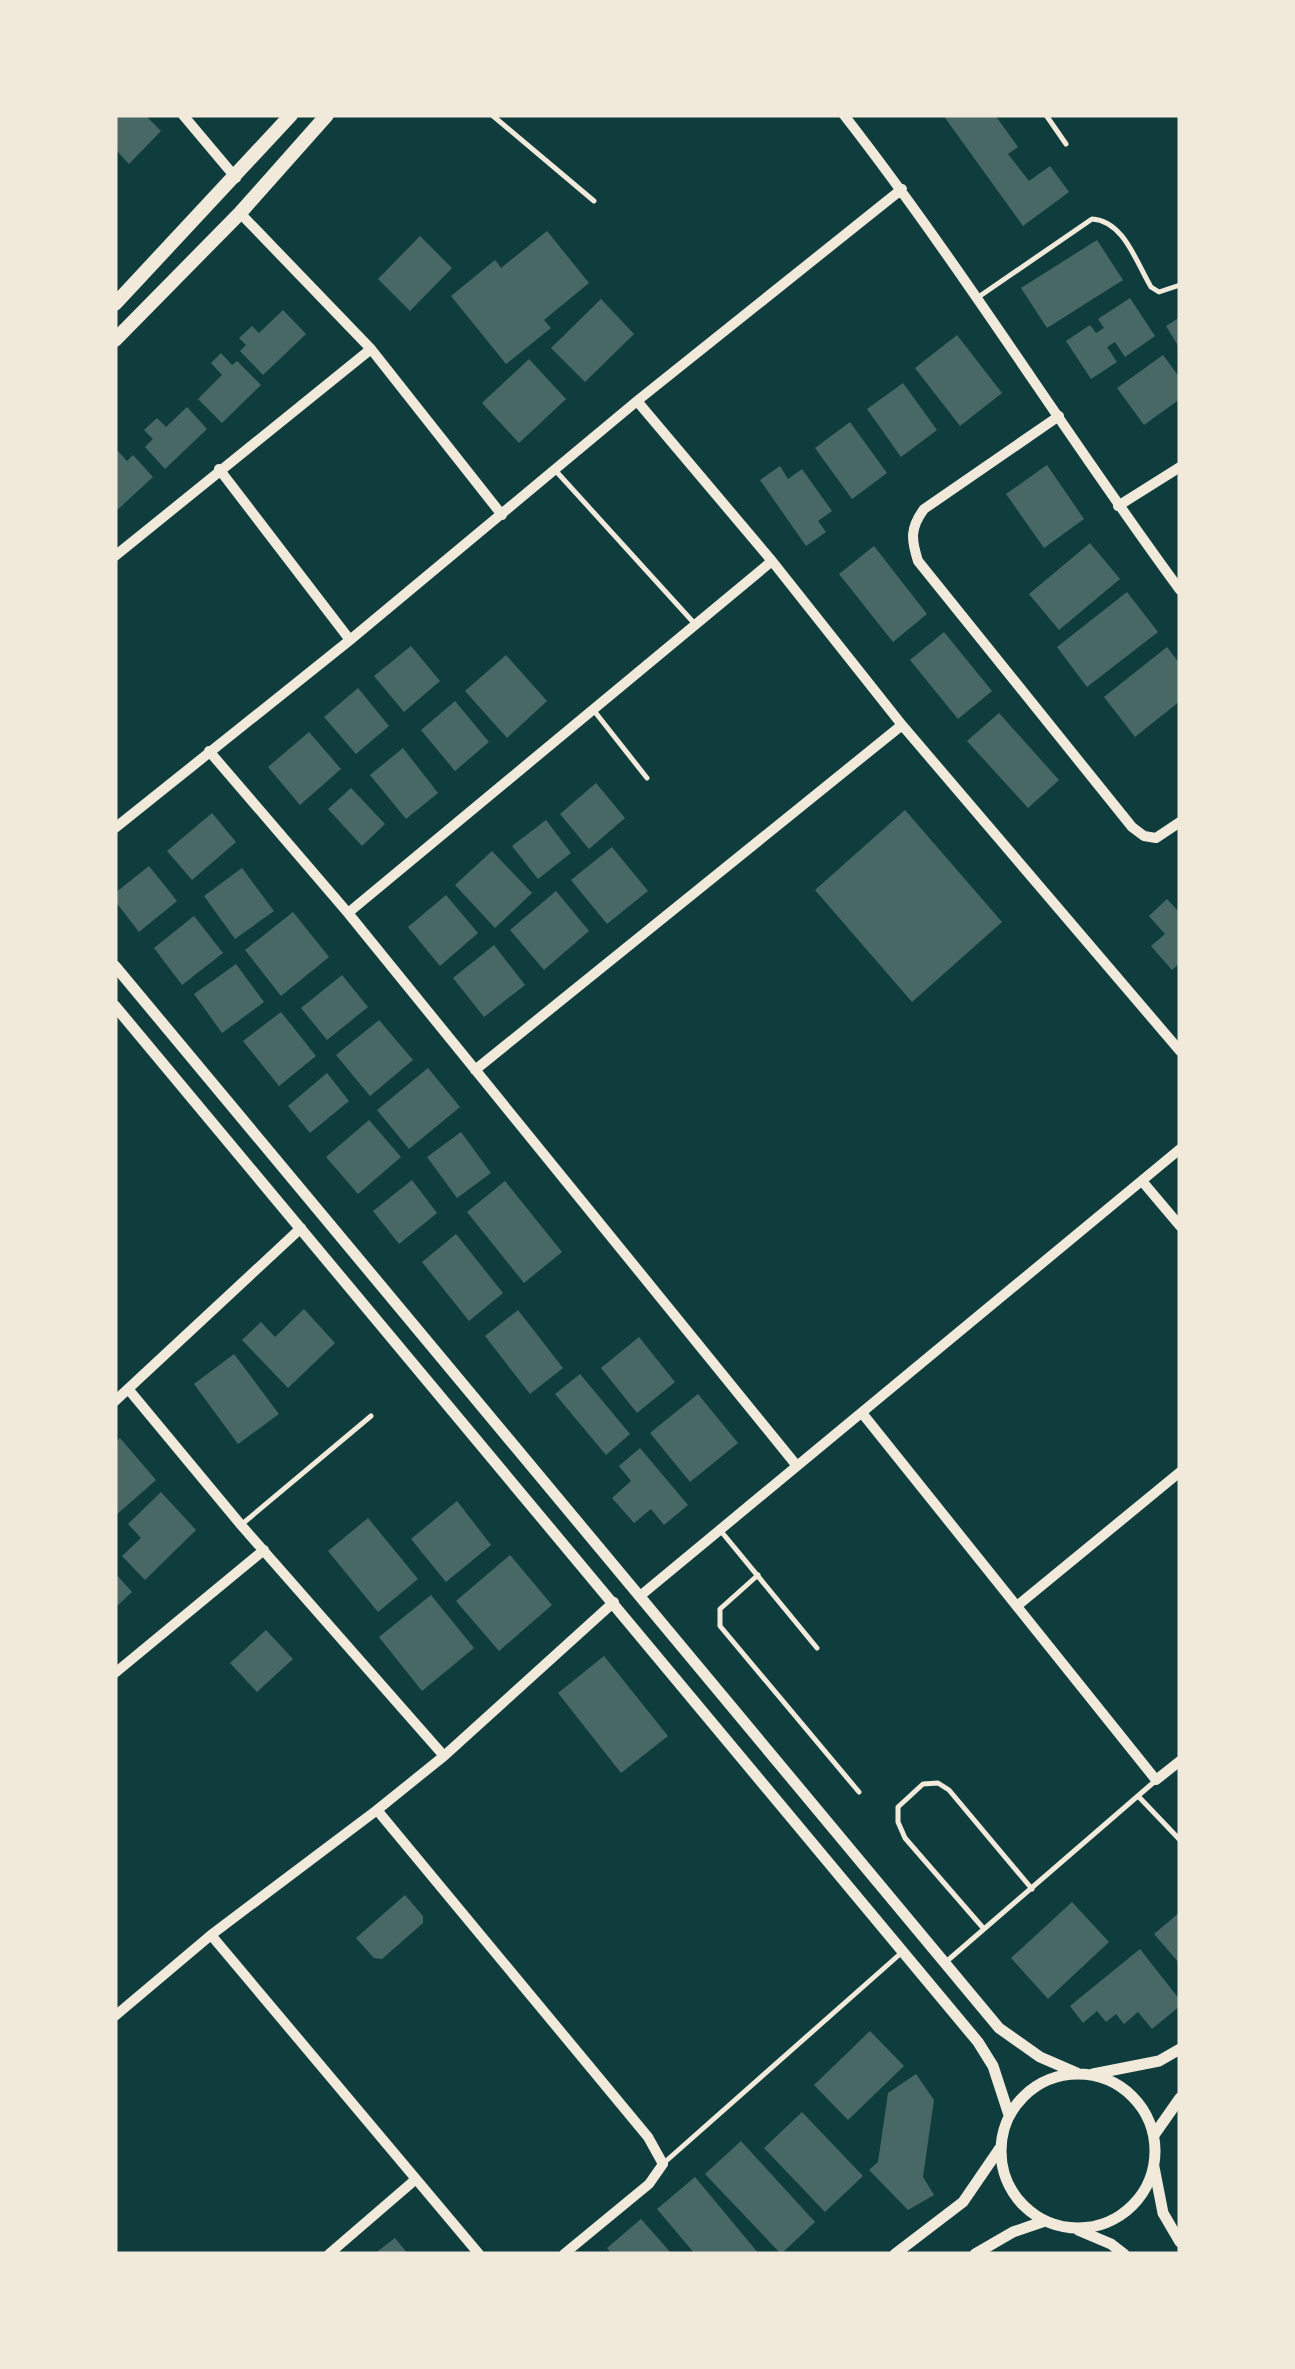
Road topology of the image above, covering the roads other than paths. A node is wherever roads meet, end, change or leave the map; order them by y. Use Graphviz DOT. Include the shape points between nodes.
graph roads {
  1 [pos="183,115"];
  2 [pos="291,115"];
  3 [pos="327,115"];
  4 [pos="492,115"];
  5 [pos="844,115"];
  6 [pos="1046,115"];
  7 [pos="1066,144"];
  8 [pos="236,178"];
  9 [pos="902,189"];
  10 [pos="594,201"];
  11 [pos="240,213"];
  12 [pos="1180,285"];
  13 [pos="977,298"];
  14 [pos="115,304"];
  15 [pos="115,340"];
  16 [pos="371,350"];
  17 [pos="636,401"];
  18 [pos="1059,416"];
  19 [pos="1180,466"];
  20 [pos="219,469"];
  21 [pos="556,470"];
  22 [pos="1118,506"];
  23 [pos="502,515"];
  24 [pos="115,556"];
  25 [pos="772,561"];
  26 [pos="1180,590"];
  27 [pos="695,625"];
  28 [pos="350,640"];
  29 [pos="593,710"];
  30 [pos="902,725"];
  31 [pos="210,751"];
  32 [pos="647,778"];
  33 [pos="1180,822"];
  34 [pos="115,828"];
  35 [pos="348,914"];
  36 [pos="115,966"];
  37 [pos="115,1006"];
  38 [pos="1180,1051"];
  39 [pos="476,1070"];
  40 [pos="1180,1149"];
  41 [pos="1142,1181"];
  42 [pos="1180,1226"];
  43 [pos="301,1228"];
  44 [pos="129,1390"];
  45 [pos="115,1401"];
  46 [pos="862,1413"];
  47 [pos="372,1416"];
  48 [pos="797,1466"];
  49 [pos="1180,1472"];
  50 [pos="242,1525"];
  51 [pos="720,1530"];
  52 [pos="264,1550"];
  53 [pos="758,1575"];
  54 [pos="640,1596"];
  55 [pos="614,1602"];
  56 [pos="1017,1606"];
  57 [pos="817,1648"];
  58 [pos="115,1673"];
  59 [pos="444,1756"];
  60 [pos="1180,1761"];
  61 [pos="1156,1780"];
  62 [pos="860,1792"];
  63 [pos="1140,1797"];
  64 [pos="377,1810"];
  65 [pos="1180,1840"];
  66 [pos="1032,1889"];
  67 [pos="984,1929"];
  68 [pos="211,1934"];
  69 [pos="905,1950"];
  70 [pos="945,1963"];
  71 [pos="115,2016"];
  72 [pos="1180,2050"];
  73 [pos="1076,2073"];
  74 [pos="1093,2074"];
  75 [pos="1180,2098"];
  76 [pos="1008,2116"];
  77 [pos="1154,2135"];
  78 [pos="1000,2148"];
  79 [pos="663,2164"];
  80 [pos="1154,2165"];
  81 [pos="416,2179"];
  82 [pos="1045,2221"];
  83 [pos="1074,2228"];
  84 [pos="1180,2242"];
  85 [pos="328,2254"];
  86 [pos="479,2254"];
  87 [pos="564,2254"];
  88 [pos="895,2254"];
  89 [pos="976,2254"];
  90 [pos="1124,2254"];
  1 -- 8 [label="street"];
  2 -- 8 [label="main road"];
  3 -- 11 [label="main road"];
  4 -- 10 [label="lane"];
  5 -- 9 [label="street"];
  6 -- 7 [label="lane"];
  8 -- 14 [label="main road"];
  9 -- 13 [label="street"];
  9 -- 17 [label="street"];
  11 -- 15 [label="main road"];
  11 -- 16 [label="street"];
  12 -- 13 [label="lane" via="1159,292 1151,287 1120,232 1092,219"];
  13 -- 18 [label="street"];
  16 -- 20 [label="street"];
  16 -- 23 [label="street"];
  17 -- 21 [label="street"];
  17 -- 25 [label="street"];
  18 -- 22 [label="street"];
  18 -- 33 [label="street" via="924,508 911,537 918,562 1132,828 1156,838"];
  19 -- 22 [label="street"];
  20 -- 24 [label="street"];
  20 -- 28 [label="street"];
  21 -- 23 [label="street"];
  21 -- 27 [label="lane"];
  22 -- 26 [label="street"];
  23 -- 28 [label="street"];
  25 -- 27 [label="street"];
  25 -- 30 [label="street"];
  27 -- 29 [label="street"];
  28 -- 31 [label="street"];
  29 -- 32 [label="lane"];
  29 -- 35 [label="street"];
  30 -- 38 [label="street"];
  30 -- 39 [label="street"];
  31 -- 34 [label="street"];
  31 -- 35 [label="street"];
  35 -- 39 [label="street"];
  36 -- 54 [label="street"];
  37 -- 43 [label="street"];
  39 -- 48 [label="street"];
  40 -- 41 [label="street"];
  41 -- 42 [label="street"];
  41 -- 46 [label="street"];
  43 -- 44 [label="street"];
  43 -- 55 [label="street"];
  44 -- 45 [label="street"];
  44 -- 50 [label="street"];
  46 -- 48 [label="street"];
  46 -- 56 [label="street"];
  47 -- 50 [label="lane"];
  48 -- 51 [label="street"];
  49 -- 56 [label="street"];
  50 -- 52 [label="street"];
  51 -- 53 [label="lane"];
  51 -- 54 [label="street"];
  52 -- 58 [label="street"];
  52 -- 59 [label="street"];
  53 -- 57 [label="lane"];
  53 -- 62 [label="lane" via="720,1609 717,1621"];
  54 -- 70 [label="street"];
  55 -- 59 [label="street"];
  55 -- 69 [label="street"];
  56 -- 61 [label="street"];
  59 -- 64 [label="street"];
  60 -- 61 [label="street"];
  61 -- 63 [label="lane"];
  63 -- 65 [label="lane"];
  63 -- 66 [label="lane"];
  64 -- 68 [label="street"];
  64 -- 79 [label="street" via="648,2137"];
  66 -- 67 [label="lane"];
  66 -- 67 [label="lane" via="949,1790 923,1784 898,1807 898,1822"];
  67 -- 70 [label="lane"];
  68 -- 71 [label="street"];
  68 -- 81 [label="street"];
  69 -- 76 [label="street" via="978,2042"];
  69 -- 79 [label="lane"];
  70 -- 73 [label="street" via="1009,2036"];
  72 -- 74 [label="street" via="1159,2061"];
  73 -- 74 [label="street"];
  73 -- 76 [label="street" via="1037,2084"];
  74 -- 77 [label="street" via="1132,2095"];
  75 -- 77 [label="street"];
  76 -- 78 [label="street"];
  77 -- 80 [label="street"];
  78 -- 82 [label="street" via="1012,2191"];
  78 -- 88 [label="street" via="963,2202"];
  79 -- 87 [label="street" via="649,2184"];
  80 -- 83 [label="street" via="1147,2186 1117,2218"];
  80 -- 84 [label="street" via="1163,2213"];
  81 -- 85 [label="street"];
  81 -- 86 [label="street"];
  82 -- 83 [label="street"];
  82 -- 89 [label="street"];
  83 -- 90 [label="street"];
}
